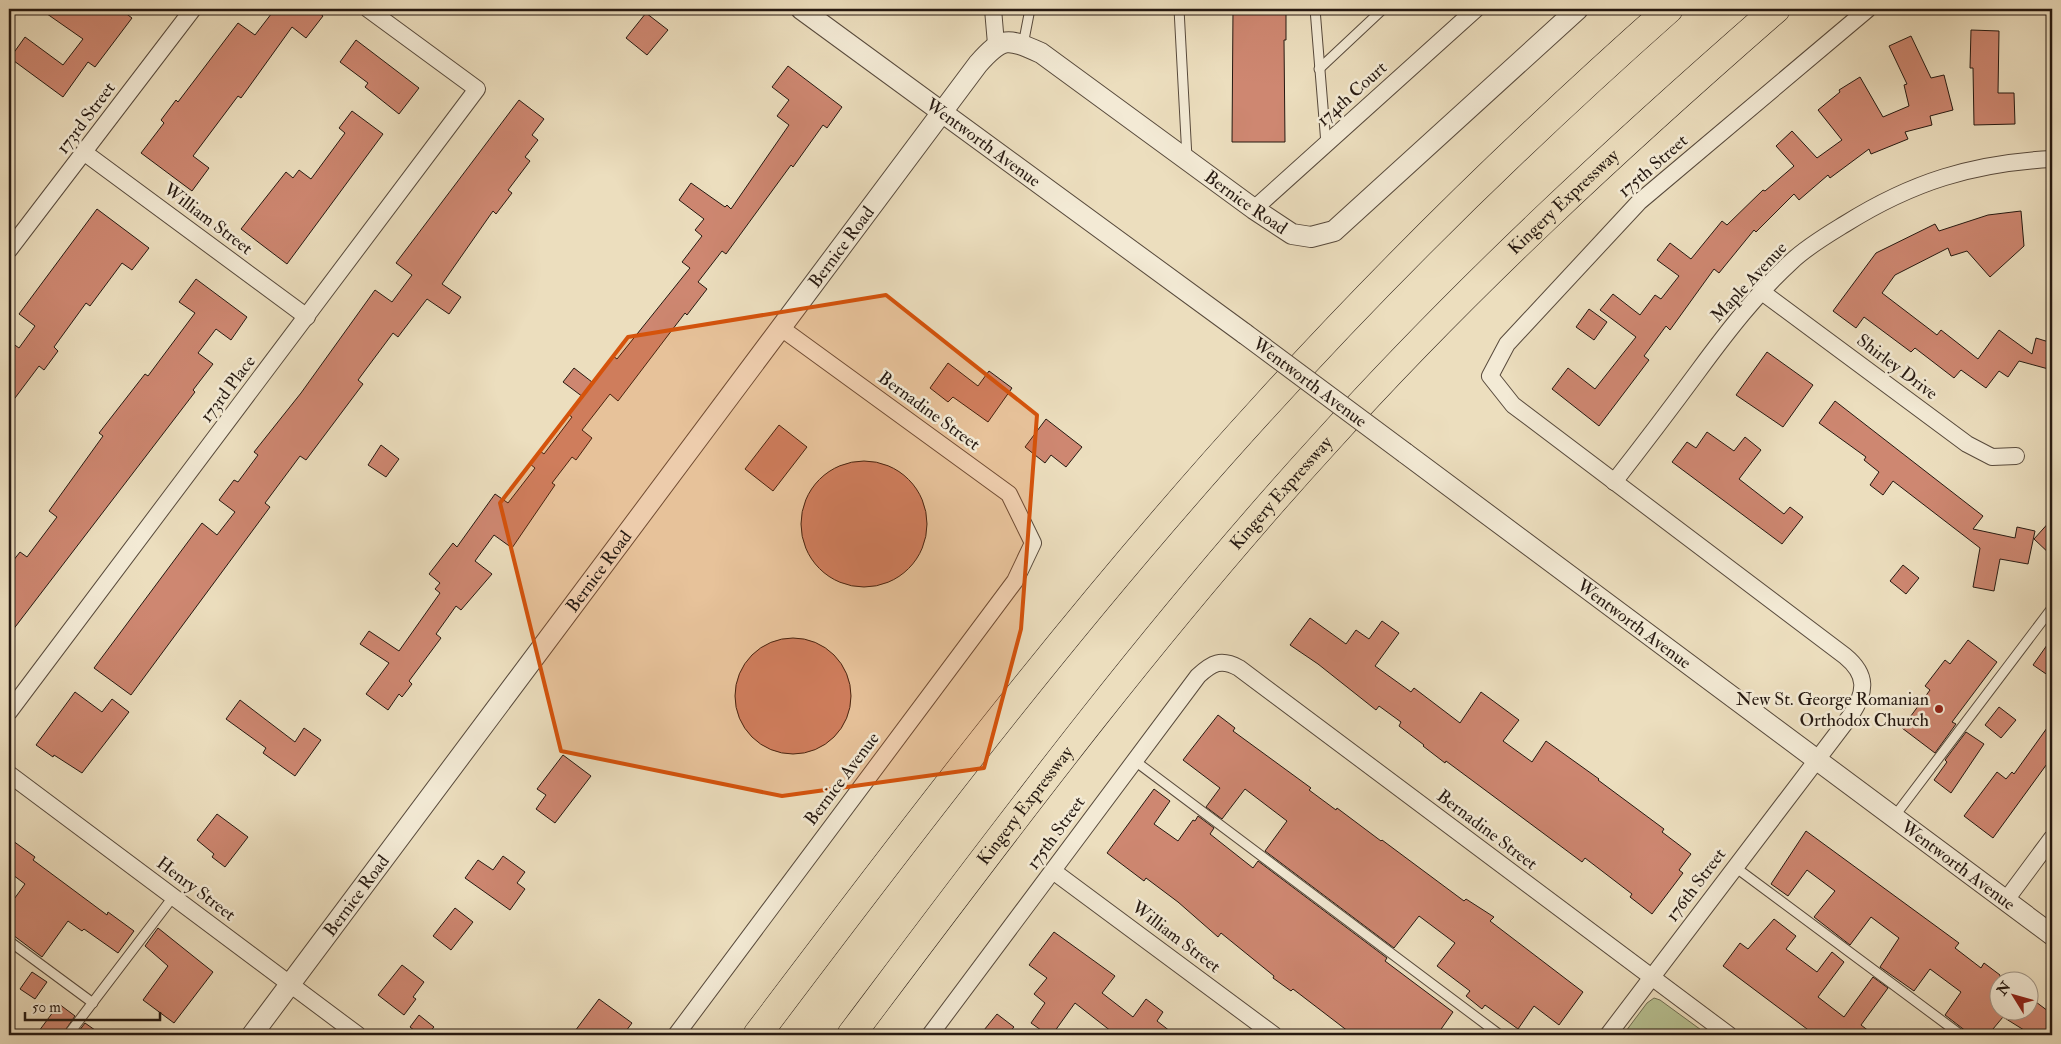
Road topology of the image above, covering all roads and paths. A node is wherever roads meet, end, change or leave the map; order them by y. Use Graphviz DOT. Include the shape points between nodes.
graph roads {
  1 [pos="193,9"];
  2 [pos="368,9"];
  3 [pos="801,9"];
  4 [pos="993,9"];
  5 [pos="1030,9"];
  6 [pos="1179,9"];
  7 [pos="1315,9"];
  8 [pos="1383,9"];
  9 [pos="1476,9"];
  10 [pos="1578,9"];
  11 [pos="1669,9"];
  12 [pos="1776,9"];
  13 [pos="1868,9"];
  14 [pos="996,44"];
  15 [pos="1023,45"];
  16 [pos="1319,69"];
  17 [pos="942,113"];
  18 [pos="1326,144"];
  19 [pos="85,153"];
  20 [pos="2052,159"];
  21 [pos="1187,161"];
  22 [pos="1254,209"];
  23 [pos="9,250"];
  24 [pos="1762,292"];
  25 [pos="307,317"];
  26 [pos="781,328"];
  27 [pos="2016,456"];
  28 [pos="1614,482"];
  29 [pos="1033,543"];
  30 [pos="2052,608"];
  31 [pos="1219,661"];
  32 [pos="9,712"];
  33 [pos="1817,760"];
  34 [pos="1135,761"];
  35 [pos="9,774"];
  36 [pos="1894,818"];
  37 [pos="2052,838"];
  38 [pos="1734,866"];
  39 [pos="1053,872"];
  40 [pos="173,897"];
  41 [pos="2006,900"];
  42 [pos="2052,935"];
  43 [pos="9,941"];
  44 [pos="1651,977"];
  45 [pos="290,984"];
  46 [pos="93,1003"];
  47 [pos="68,1035"];
  48 [pos="252,1035"];
  49 [pos="358,1035"];
  50 [pos="676,1035"];
  51 [pos="757,1035"];
  52 [pos="851,1035"];
  53 [pos="930,1035"];
  54 [pos="1274,1035"];
  55 [pos="1500,1035"];
  56 [pos="1608,1035"];
  57 [pos="1729,1035"];
  58 [pos="1961,1035"];
  1 -- 19 [label="street, 173rd Street"];
  2 -- 25 [label="street, 173rd Place" via="477,89"];
  3 -- 17 [label="street, Wentworth Avenue"];
  4 -- 14 [label="street"];
  5 -- 15 [label="lane"];
  6 -- 21 [label="lane"];
  7 -- 16 [label="lane"];
  8 -- 16 [label="lane"];
  9 -- 18 [label="street, 174th Court"];
  10 -- 22 [label="street, Bernice Road" via="1334,231 1311,237 1292,234"];
  11 -- 51 [label="highway" via="1483,180 1340,324 1223,452 1048,658"];
  12 -- 52 [label="highway, Kingery Expressway" via="1639,128 1543,220 1325,442 1119,684"];
  13 -- 28 [label="street, 175th Street" via="1639,202 1506,344 1490,376 1513,405"];
  14 -- 15 [label="street, Bernice Road"];
  14 -- 17 [label="street, Bernice Road"];
  15 -- 21 [label="street, Bernice Road" via="1041,53"];
  16 -- 18 [label="lane"];
  17 -- 26 [label="street, Bernice Road"];
  17 -- 33 [label="street, Wentworth Avenue, bridge"];
  18 -- 22 [label="street, 174th Court"];
  19 -- 23 [label="street, 173rd Street"];
  19 -- 25 [label="street, William Street"];
  20 -- 24 [label="street, Maple Avenue" via="1986,166 1946,175 1908,190 1866,210 1825,236 1793,260"];
  21 -- 22 [label="street, Bernice Road"];
  24 -- 27 [label="street, Shirley Drive" via="1967,444 1992,456"];
  24 -- 28 [label="street, Maple Avenue"];
  25 -- 32 [label="street, 173rd Place"];
  26 -- 29 [label="street, Bernadine Street" via="1009,494"];
  26 -- 45 [label="street, Bernice Road"];
  28 -- 33 [label="street" via="1855,664 1863,682 1862,694 1851,715"];
  29 -- 50 [label="street, Bernice Avenue" via="1014,581"];
  30 -- 36 [label="lane"];
  31 -- 34 [label="street, 175th Street" via="1198,676"];
  31 -- 44 [label="street, Bernadine Street" via="1238,668"];
  33 -- 36 [label="street, Wentworth Avenue"];
  33 -- 38 [label="street, 176th Street"];
  34 -- 39 [label="street, 175th Street"];
  34 -- 55 [label="lane"];
  35 -- 40 [label="street, Henry Street"];
  36 -- 41 [label="street, Wentworth Avenue"];
  37 -- 41 [label="street"];
  38 -- 44 [label="street, 176th Street"];
  38 -- 58 [label="lane"];
  39 -- 53 [label="street, 175th Street"];
  39 -- 54 [label="street, William Street"];
  40 -- 45 [label="street, Henry Street"];
  40 -- 46 [label="lane"];
  41 -- 42 [label="street, Wentworth Avenue"];
  43 -- 46 [label="lane"];
  44 -- 56 [label="street, 176th Street"];
  44 -- 57 [label="street, Bernadine Street"];
  45 -- 48 [label="street, Bernice Road"];
  45 -- 49 [label="street, Henry Street"];
  46 -- 47 [label="lane"];
}
